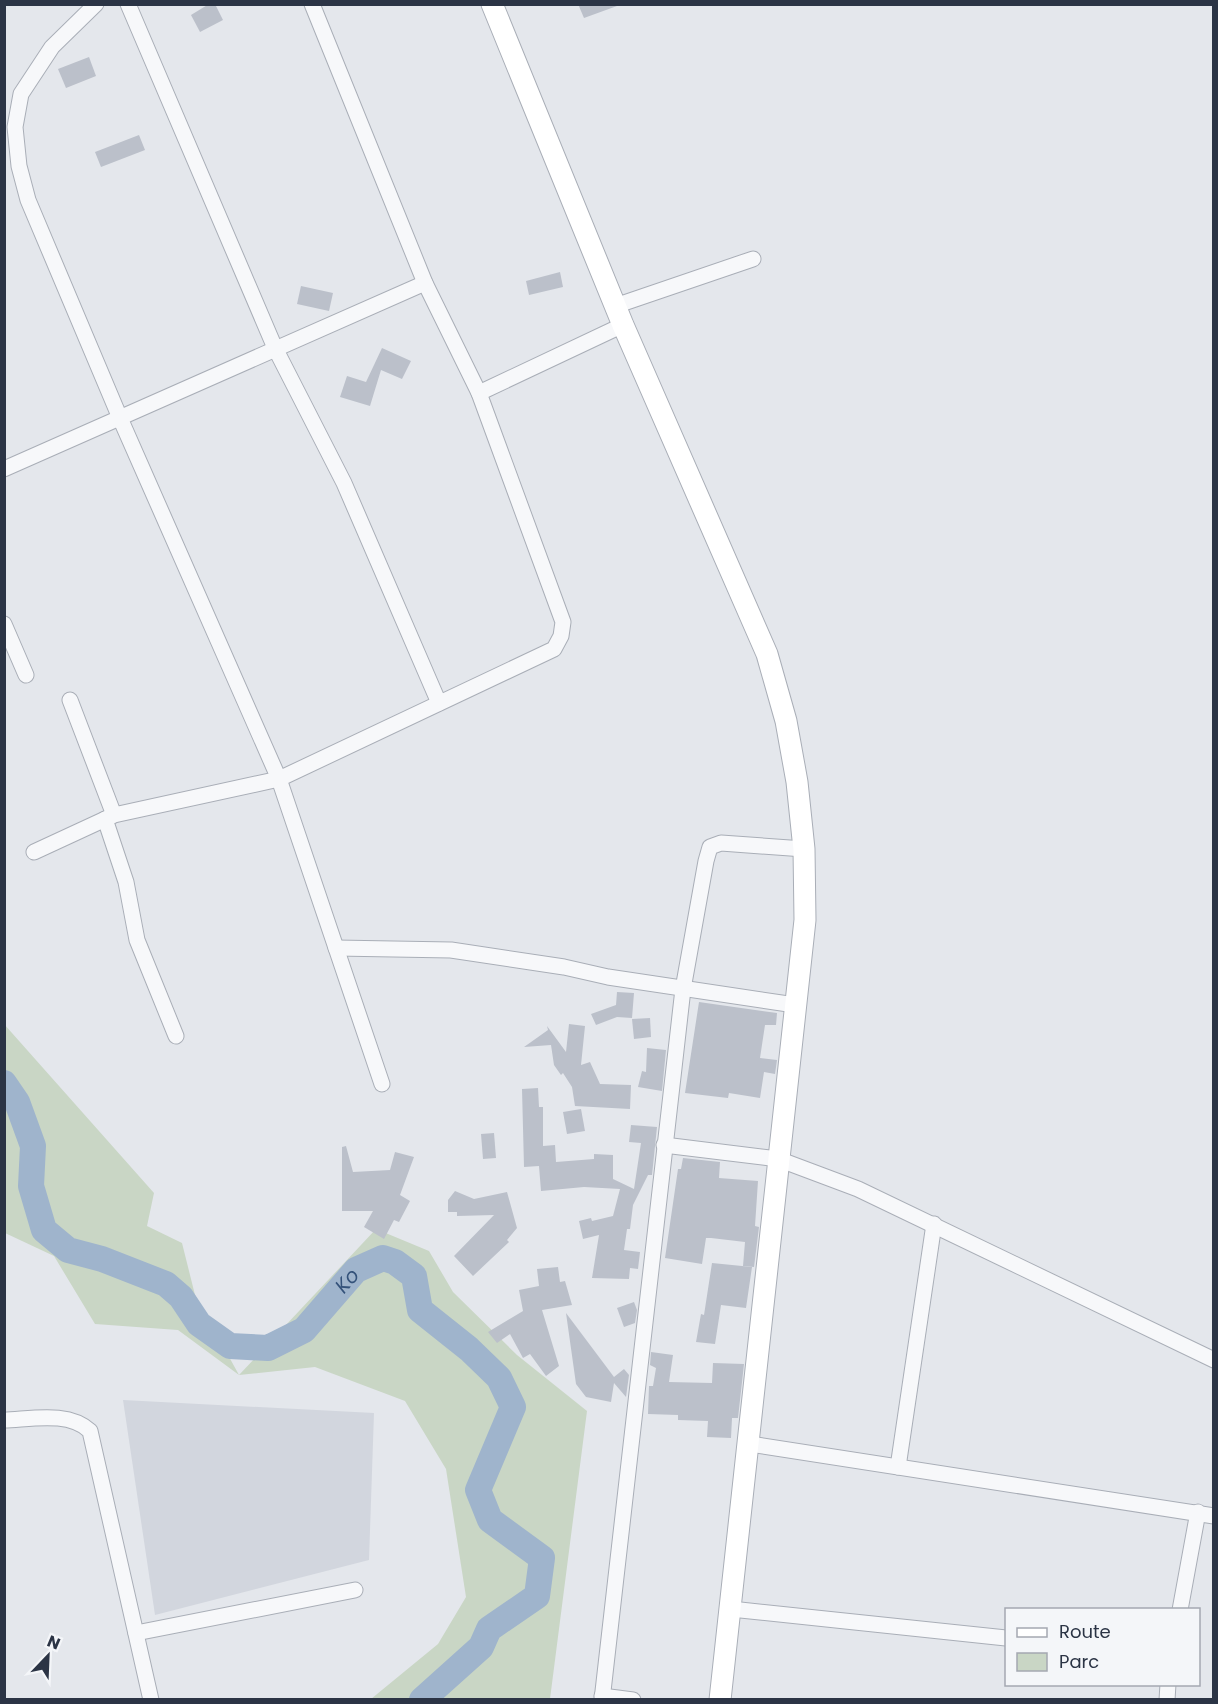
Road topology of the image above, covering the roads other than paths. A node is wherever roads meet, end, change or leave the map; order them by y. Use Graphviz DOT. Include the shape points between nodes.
graph roads {
  1 [pos="96,4"];
  2 [pos="128,4"];
  3 [pos="312,4"];
  4 [pos="492,4"];
  5 [pos="753,259"];
  6 [pos="425,283"];
  7 [pos="619,315"];
  8 [pos="275,348"];
  9 [pos="479,393"];
  10 [pos="120,418"];
  11 [pos="4,469"];
  12 [pos="4,624"];
  13 [pos="26,675"];
  14 [pos="70,700"];
  15 [pos="439,703"];
  16 [pos="279,779"];
  17 [pos="110,817"];
  18 [pos="804,849"];
  19 [pos="34,852"];
  20 [pos="336,948"];
  21 [pos="683,989"];
  22 [pos="795,1005"];
  23 [pos="176,1036"];
  24 [pos="382,1084"];
  25 [pos="664,1145"];
  26 [pos="778,1159"];
  27 [pos="934,1224"];
  28 [pos="1214,1360"];
  29 [pos="4,1420"];
  30 [pos="750,1443"];
  31 [pos="898,1467"];
  32 [pos="1206,1514"];
  33 [pos="355,1590"];
  34 [pos="1181,1608"];
  35 [pos="731,1609"];
  36 [pos="136,1633"];
  37 [pos="1005,1638"];
  38 [pos="602,1698"];
  39 [pos="151,1700"];
  40 [pos="633,1700"];
  41 [pos="720,1700"];
  1 -- 10 [label="street" via="52,47 21,94 15,127 28,200"];
  2 -- 8 [label="street"];
  3 -- 6 [label="street"];
  4 -- 7 [label="main road"];
  5 -- 7 [label="street"];
  6 -- 8 [label="street"];
  6 -- 9 [label="street"];
  7 -- 9 [label="street"];
  7 -- 18 [label="main road" via="767,654 786,721"];
  8 -- 10 [label="street"];
  8 -- 15 [label="street" via="344,483"];
  9 -- 15 [label="street" via="563,622 554,649"];
  10 -- 11 [label="street"];
  10 -- 16 [label="street"];
  12 -- 13 [label="street"];
  14 -- 17 [label="street"];
  15 -- 16 [label="street"];
  16 -- 17 [label="street"];
  16 -- 20 [label="street"];
  17 -- 19 [label="street"];
  17 -- 23 [label="street" via="137,940"];
  18 -- 21 [label="street" via="721,843 710,847"];
  18 -- 22 [label="main road" via="804,920"];
  20 -- 21 [label="street" via="451,950"];
  20 -- 24 [label="street"];
  21 -- 22 [label="street"];
  21 -- 25 [label="street"];
  22 -- 26 [label="main road"];
  25 -- 26 [label="street"];
  25 -- 38 [label="street"];
  26 -- 27 [label="street" via="858,1189"];
  26 -- 30 [label="main road"];
  27 -- 28 [label="street"];
  27 -- 31 [label="street"];
  29 -- 36 [label="street" via="67,1419 80,1422 90,1431"];
  30 -- 31 [label="street"];
  30 -- 35 [label="main road"];
  31 -- 32 [label="street"];
  32 -- 34 [label="street"];
  33 -- 36 [label="street"];
  35 -- 37 [label="street"];
  35 -- 41 [label="main road"];
  36 -- 39 [label="street"];
  38 -- 40 [label="street"];
}
